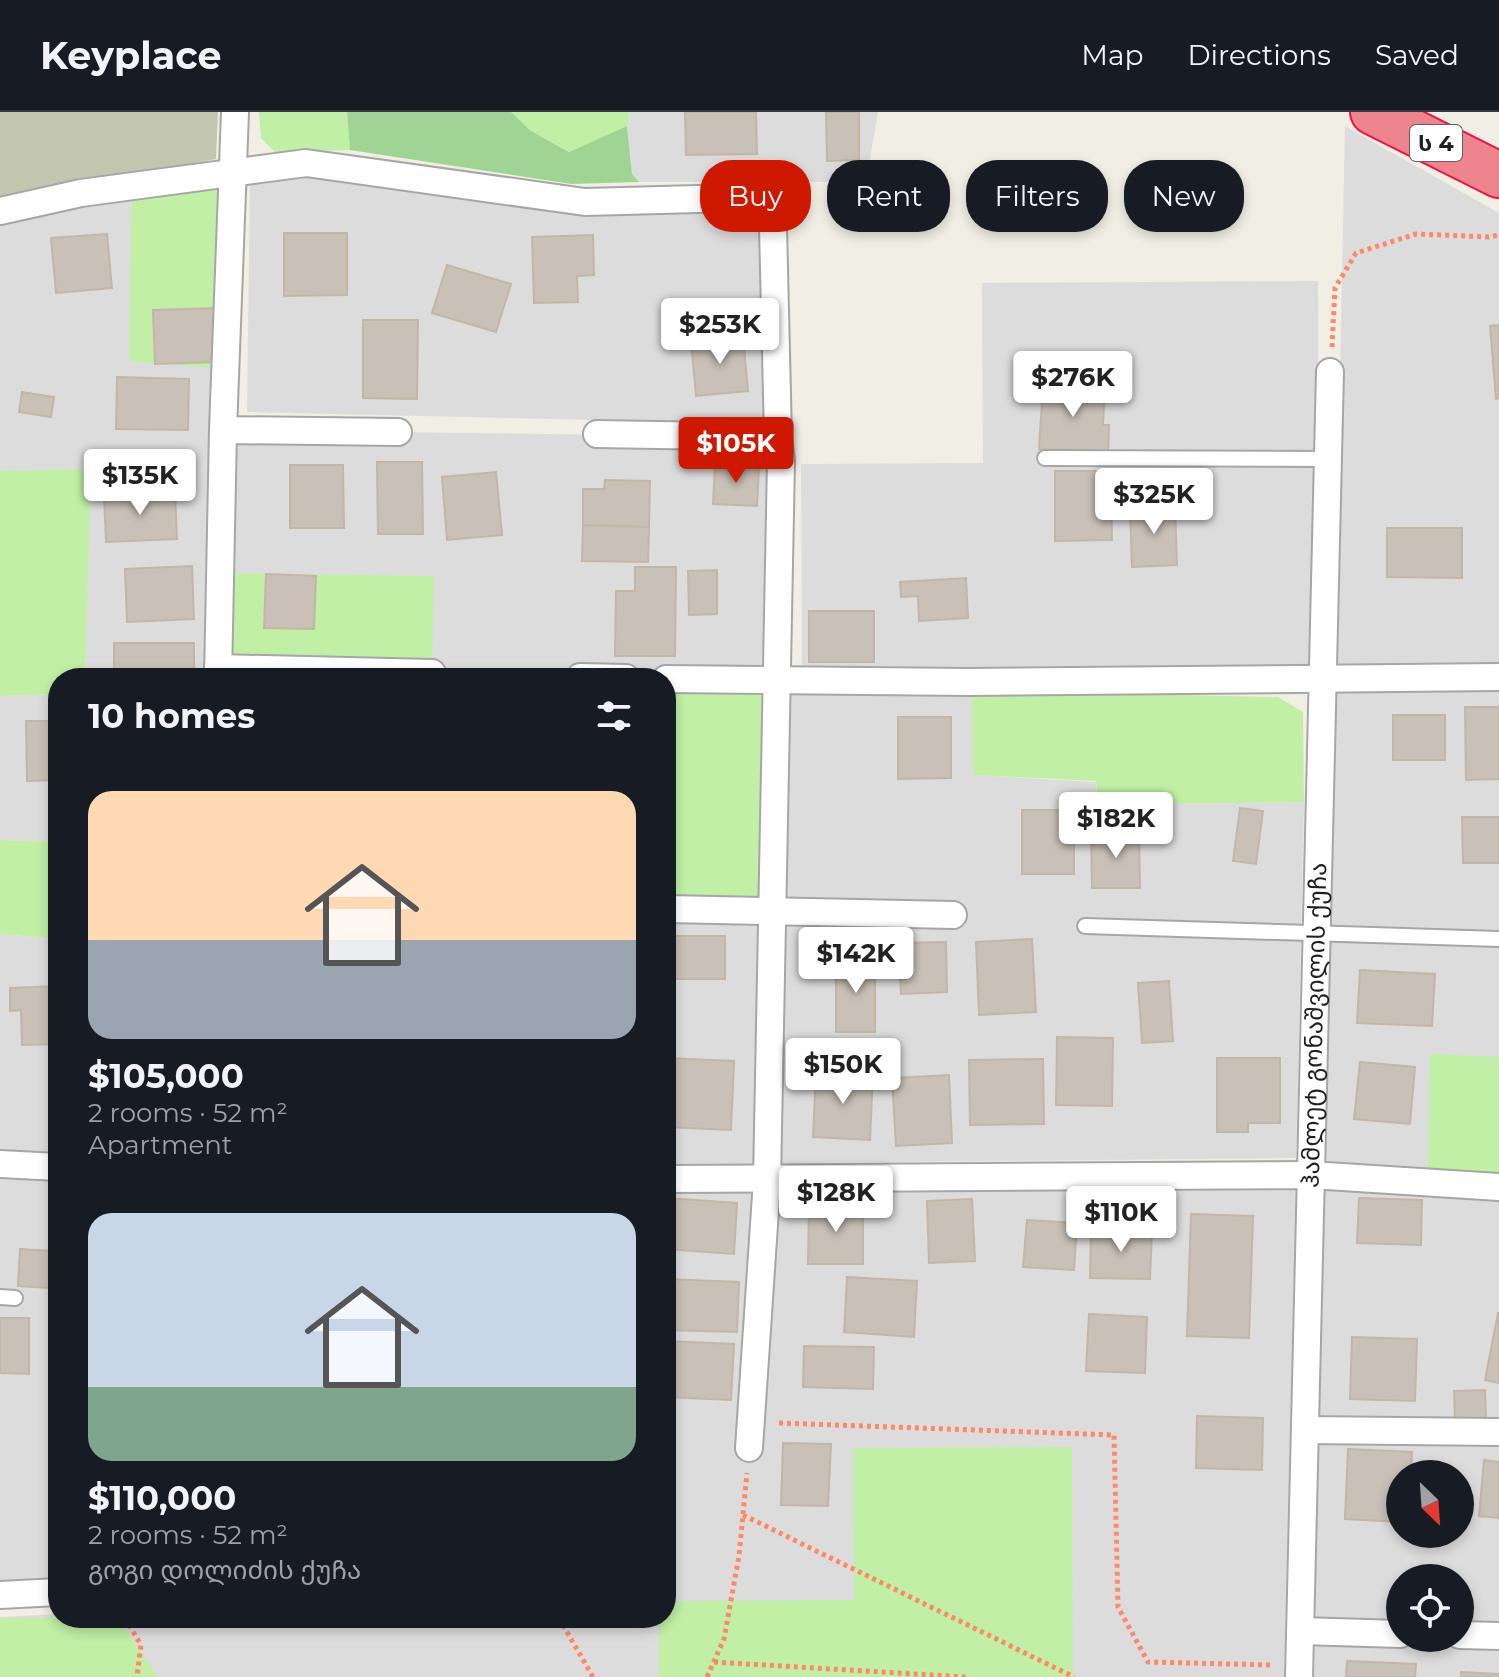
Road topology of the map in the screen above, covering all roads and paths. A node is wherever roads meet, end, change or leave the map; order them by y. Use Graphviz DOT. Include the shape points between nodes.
graph roads {
  1 [pos="235,112"];
  2 [pos="1373,112"];
  3 [pos="233,174"];
  4 [pos="1499,175"];
  5 [pos="0,211"];
  6 [pos="1499,235"];
  7 [pos="1330,372"];
  8 [pos="223,430"];
  9 [pos="398,432"];
  10 [pos="597,434"];
  11 [pos="778,437"];
  12 [pos="1045,458"];
  13 [pos="1328,459"];
  14 [pos="218,668"];
  15 [pos="1499,677"];
  16 [pos="676,679"];
  17 [pos="777,679"];
  18 [pos="1323,680"];
  19 [pos="676,909"];
  20 [pos="771,911"];
  21 [pos="953,915"];
  22 [pos="1085,926"];
  23 [pos="1317,934"];
  24 [pos="1499,939"];
  25 [pos="0,1164"];
  26 [pos="48,1166"];
  27 [pos="1311,1175"];
  28 [pos="676,1179"];
  29 [pos="767,1180"];
  30 [pos="1499,1187"];
  31 [pos="1305,1430"];
  32 [pos="1499,1432"];
  33 [pos="749,1435"];
  34 [pos="743,1515"];
  35 [pos="48,1593"];
  36 [pos="0,1595"];
  37 [pos="131,1628"];
  38 [pos="565,1628"];
  39 [pos="1301,1631"];
  40 [pos="1386,1634"];
  41 [pos="1474,1635"];
  42 [pos="1499,1636"];
  43 [pos="714,1662"];
  44 [pos="1300,1671"];
  45 [pos="137,1677"];
  46 [pos="593,1677"];
  47 [pos="707,1677"];
  48 [pos="966,1677"];
  49 [pos="1074,1677"];
  1 -- 3 [label="street"];
  2 -- 4 [label="highway, ს 4"];
  3 -- 5 [label="street" via="81,193"];
  3 -- 8 [label="street"];
  3 -- 11 [label="street" via="306,163 585,202 735,198 762,207 773,227"];
  6 -- 7 [label="path" via="1416,234 1356,253 1335,288"];
  7 -- 13 [label="street, ჰამლეტ გონაშვილის ქუჩა"];
  8 -- 9 [label="street"];
  8 -- 14 [label="street"];
  10 -- 11 [label="street"];
  11 -- 17 [label="street"];
  12 -- 13 [label="lane"];
  13 -- 18 [label="street, ჰამლეტ გონაშვილის ქუჩა"];
  15 -- 18 [label="street"];
  16 -- 17 [label="street"];
  17 -- 18 [label="street"];
  17 -- 20 [label="street"];
  18 -- 23 [label="street, ჰამლეტ გონაშვილის ქუჩა"];
  19 -- 20 [label="street"];
  20 -- 21 [label="street"];
  20 -- 29 [label="street"];
  22 -- 23 [label="lane"];
  23 -- 24 [label="lane"];
  23 -- 27 [label="street, ჰამლეტ გონაშვილის ქუჩა"];
  25 -- 26 [label="street"];
  27 -- 29 [label="street"];
  27 -- 30 [label="street"];
  27 -- 31 [label="street, ჰამლეტ გონაშვილის ქუჩა"];
  28 -- 29 [label="street"];
  29 -- 33 [label="street"];
  31 -- 32 [label="street"];
  31 -- 39 [label="street, ჰამლეტ გონაშვილის ქუჩა"];
  33 -- 34 [label="path"];
  33 -- 44 [label="path" via="1114,1435 1118,1607 1148,1662"];
  34 -- 43 [label="path" via="724,1639"];
  34 -- 49 [label="path"];
  35 -- 36 [label="street"];
  37 -- 45 [label="path" via="141,1645"];
  38 -- 46 [label="path"];
  39 -- 40 [label="street"];
  39 -- 44 [label="street, ჰამლეტ გონაშვილის ქუჩა"];
  41 -- 42 [label="street"];
  43 -- 47 [label="path"];
  43 -- 48 [label="path"];
}
